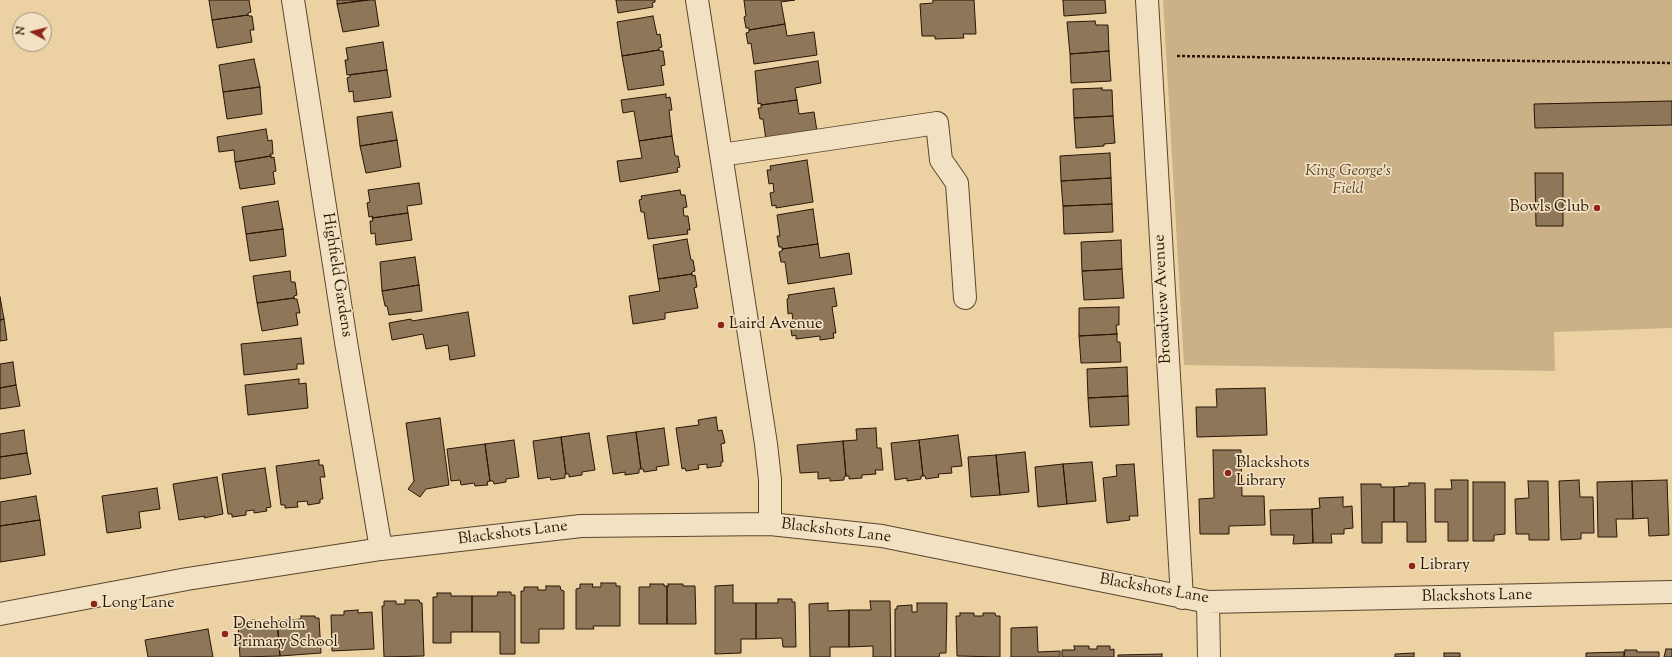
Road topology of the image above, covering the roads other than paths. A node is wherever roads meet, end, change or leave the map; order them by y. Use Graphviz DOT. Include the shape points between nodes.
graph roads {
  1 [pos="293,0"];
  2 [pos="697,0"];
  3 [pos="1147,0"];
  4 [pos="721,155"];
  5 [pos="965,298"];
  6 [pos="770,524"];
  7 [pos="381,549"];
  8 [pos="1672,592"];
  9 [pos="1182,598"];
  10 [pos="1208,602"];
  11 [pos="0,614"];
  12 [pos="1209,657"];
  1 -- 7 [label="street, Highfield Gardens"];
  2 -- 4 [label="street"];
  3 -- 9 [label="street, Broadview Avenue"];
  4 -- 5 [label="street" via="937,123 941,160 957,183"];
  4 -- 6 [label="street" via="766,444 770,480"];
  6 -- 7 [label="street, Blackshots Lane" via="581,526"];
  6 -- 9 [label="street, Blackshots Lane" via="882,536"];
  7 -- 11 [label="street, Blackshots Lane" via="187,579"];
  8 -- 10 [label="street, Blackshots Lane"];
  9 -- 10 [label="street, Blackshots Lane"];
  10 -- 12 [label="street"];
}
